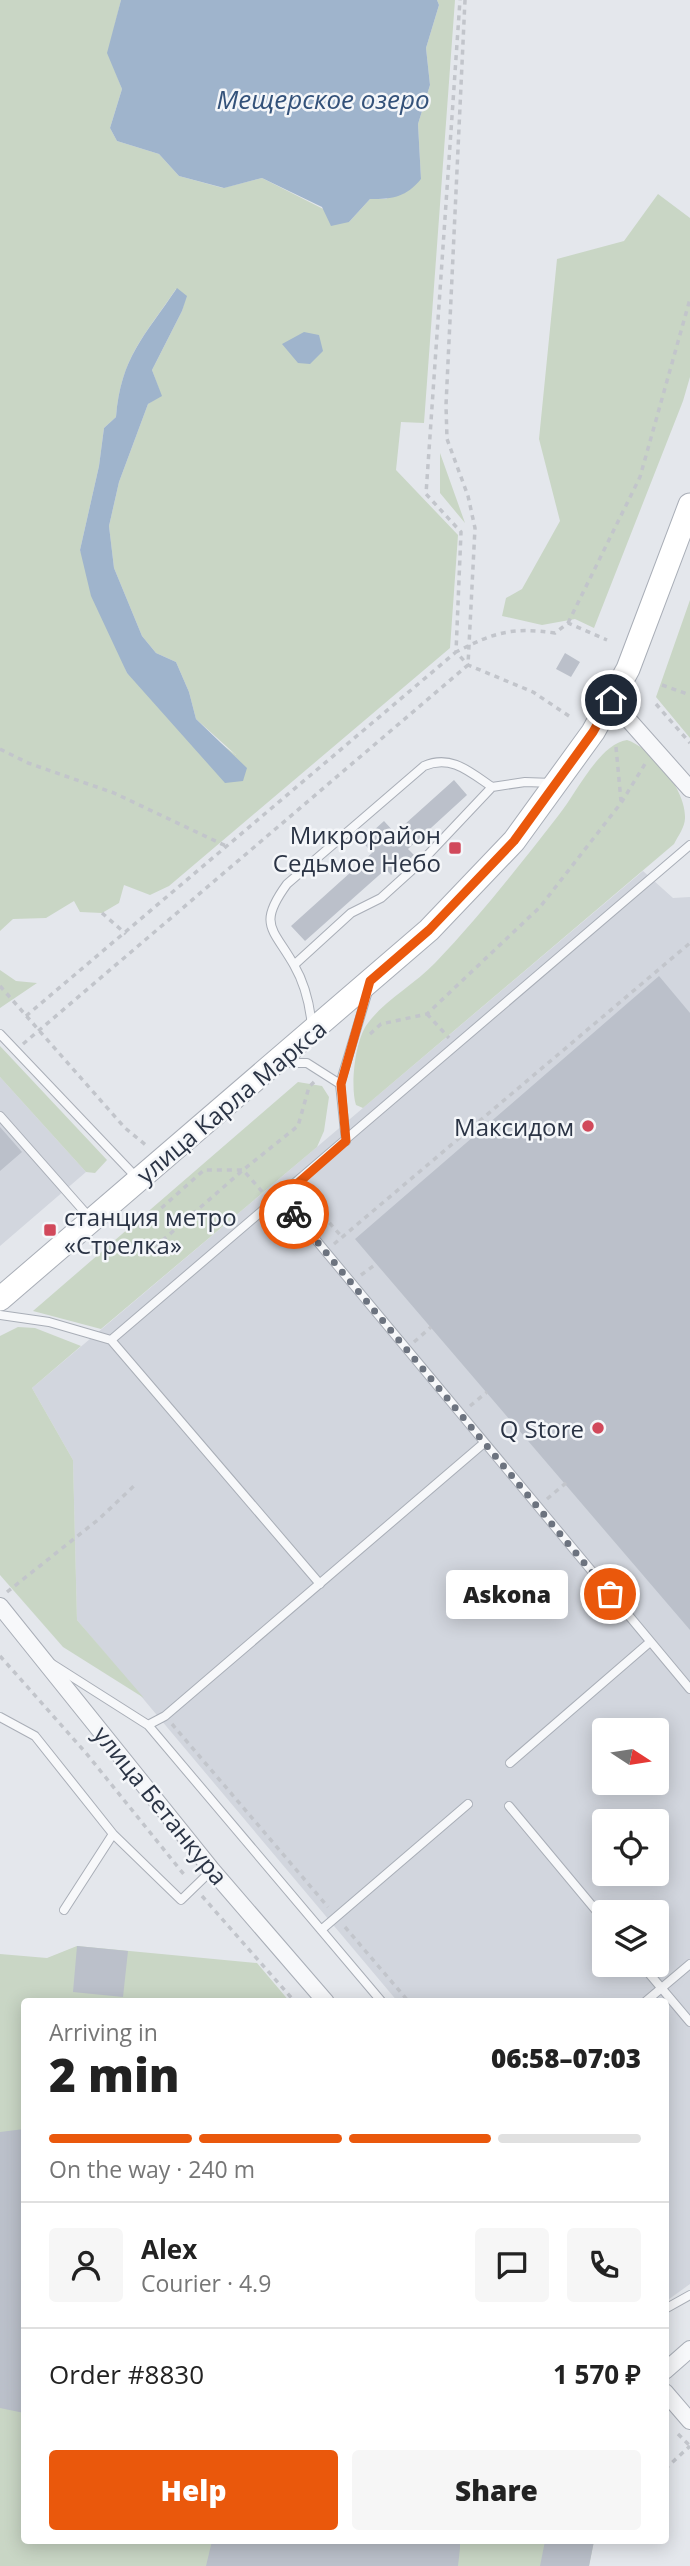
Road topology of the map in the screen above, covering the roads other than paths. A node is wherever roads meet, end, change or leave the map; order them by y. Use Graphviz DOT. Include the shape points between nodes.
graph roads {
  1 [pos="690,505"];
  2 [pos="611,700"];
  3 [pos="556,783"];
  4 [pos="492,787"];
  5 [pos="690,789"];
  6 [pos="690,845"];
  7 [pos="294,965"];
  8 [pos="370,981"];
  9 [pos="0,1034"];
  10 [pos="312,1034"];
  11 [pos="277,1064"];
  12 [pos="341,1084"];
  13 [pos="0,1116"];
  14 [pos="346,1141"];
  15 [pos="139,1180"];
  16 [pos="281,1198"];
  17 [pos="92,1220"];
  18 [pos="0,1299"];
  19 [pos="0,1315"];
  20 [pos="111,1340"];
  21 [pos="484,1443"];
  22 [pos="320,1584"];
  23 [pos="0,1606"];
  24 [pos="650,1642"];
  25 [pos="46,1660"];
  26 [pos="690,1689"];
  27 [pos="0,1717"];
  28 [pos="148,1726"];
  29 [pos="510,1763"];
  30 [pos="468,1804"];
  31 [pos="509,1806"];
  32 [pos="113,1834"];
  33 [pos="212,1870"];
  34 [pos="592,1906"];
  35 [pos="64,1910"];
  36 [pos="321,1930"];
  37 [pos="690,1964"];
  38 [pos="652,1977"];
  39 [pos="661,1989"];
  40 [pos="323,1998"];
  41 [pos="379,1998"];
  42 [pos="650,1998"];
  43 [pos="669,1998"];
  44 [pos="669,1998"];
  45 [pos="690,2022"];
  46 [pos="690,2295"];
  47 [pos="669,2307"];
  48 [pos="690,2349"];
  49 [pos="669,2367"];
  50 [pos="669,2397"];
  51 [pos="690,2421"];
  1 -- 2 [label="main road, улица Карла Маркса" via="628,669"];
  2 -- 3 [label="main road, улица Карла Маркса"];
  2 -- 5 [label="street"];
  3 -- 4 [label="lane"];
  3 -- 8 [label="main road, улица Карла Маркса" via="514,841 429,930"];
  4 -- 7 [label="lane" via="382,898 351,913"];
  4 -- 7 [label="lane" via="447,761 424,766 287,884 268,921"];
  6 -- 14 [label="lane"];
  7 -- 10 [label="lane" via="310,1001"];
  8 -- 10 [label="main road, улица Карла Маркса"];
  8 -- 12 [label="lane"];
  9 -- 15 [label="lane"];
  10 -- 11 [label="main road, улица Карла Маркса"];
  11 -- 12 [label="lane" via="307,1063"];
  11 -- 15 [label="main road, улица Карла Маркса"];
  12 -- 14 [label="lane"];
  13 -- 17 [label="lane"];
  14 -- 16 [label="lane"];
  15 -- 17 [label="main road, улица Карла Маркса"];
  16 -- 20 [label="lane"];
  16 -- 21 [label="lane"];
  17 -- 18 [label="main road, улица Карла Маркса"];
  19 -- 20 [label="lane" via="49,1322"];
  20 -- 22 [label="lane"];
  21 -- 22 [label="lane"];
  21 -- 24 [label="lane"];
  22 -- 28 [label="lane"];
  23 -- 25 [label="street, улица Бетанкура"];
  24 -- 26 [label="lane"];
  24 -- 29 [label="lane"];
  25 -- 28 [label="lane"];
  25 -- 33 [label="street, улица Бетанкура"];
  27 -- 32 [label="lane" via="35,1736"];
  28 -- 36 [label="lane"];
  30 -- 36 [label="lane"];
  31 -- 34 [label="lane"];
  32 -- 33 [label="lane" via="181,1900"];
  32 -- 35 [label="lane"];
  33 -- 40 [label="street, улица Бетанкура"];
  36 -- 41 [label="lane"];
  37 -- 39 [label="lane"];
  38 -- 39 [label="lane"];
  39 -- 42 [label="lane"];
  39 -- 43 [label="lane"];
  44 -- 45 [label="lane"];
  46 -- 47 [label="lane"];
  48 -- 49 [label="street"];
  50 -- 51 [label="street"];
}
